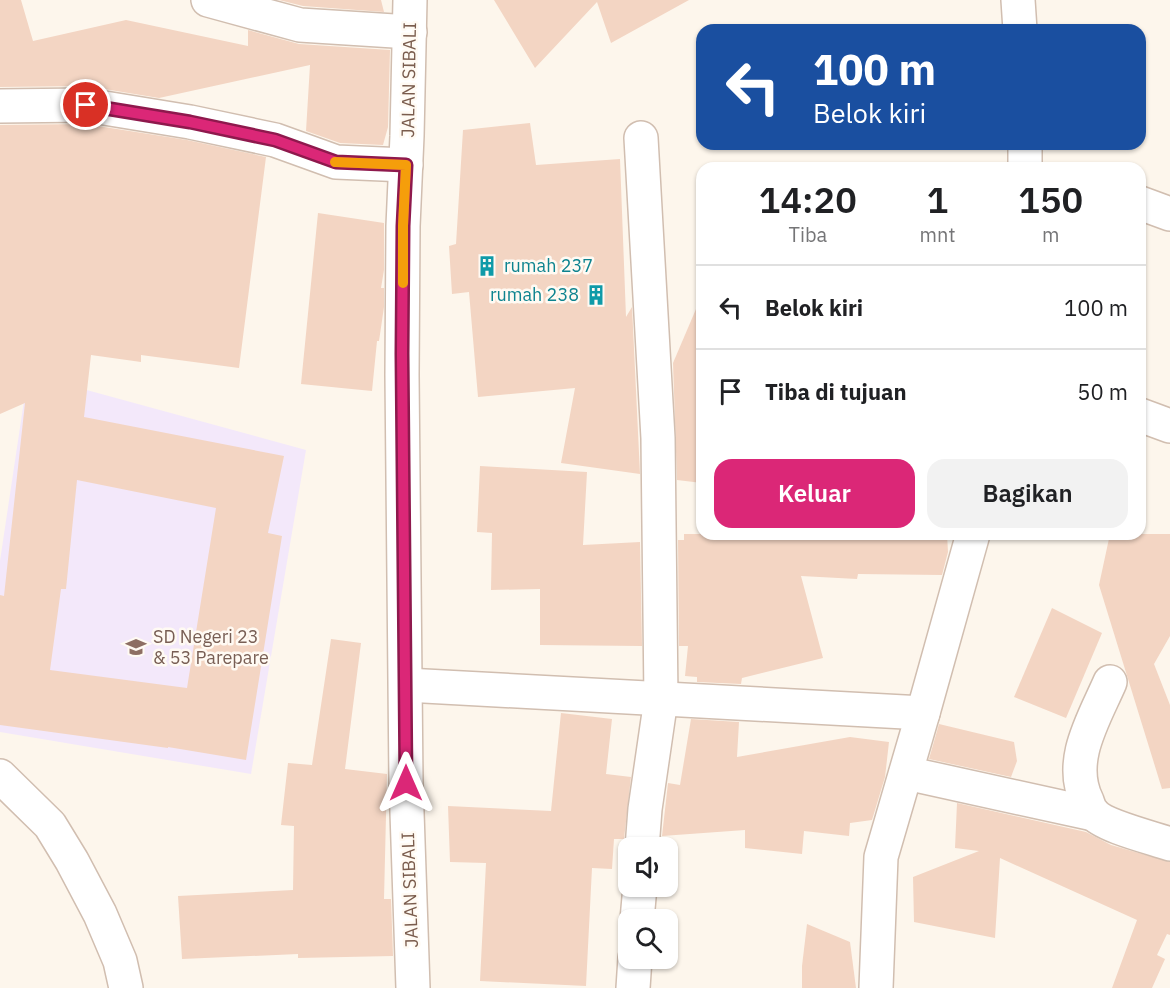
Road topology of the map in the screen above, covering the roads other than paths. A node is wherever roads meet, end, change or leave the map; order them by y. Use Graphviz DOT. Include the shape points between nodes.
graph roads {
  1 [pos="208,0"];
  2 [pos="1018,0"];
  3 [pos="410,16"];
  4 [pos="1020,24"];
  5 [pos="0,106"];
  6 [pos="641,138"];
  7 [pos="406,165"];
  8 [pos="1146,205"];
  9 [pos="1170,214"];
  10 [pos="1146,417"];
  11 [pos="1170,426"];
  12 [pos="971,540"];
  13 [pos="1110,682"];
  14 [pos="406,685"];
  15 [pos="662,699"];
  16 [pos="923,713"];
  17 [pos="906,773"];
  18 [pos="0,776"];
  19 [pos="1093,814"];
  20 [pos="643,837"];
  21 [pos="1170,844"];
  22 [pos="634,969"];
  23 [pos="126,988"];
  24 [pos="413,988"];
  25 [pos="633,988"];
  26 [pos="876,988"];
  1 -- 3 [label="street" via="300,25"];
  2 -- 4 [label="street"];
  3 -- 7 [label="street, JALAN SIBALI"];
  5 -- 7 [label="street" via="86,105 275,140 336,162"];
  6 -- 15 [label="street" via="658,438"];
  7 -- 14 [label="street, JALAN SIBALI" via="402,352"];
  8 -- 9 [label="street"];
  10 -- 11 [label="street"];
  12 -- 16 [label="street"];
  13 -- 19 [label="street" via="1084,742 1078,767"];
  14 -- 15 [label="street"];
  14 -- 24 [label="street, JALAN SIBALI"];
  15 -- 16 [label="street"];
  15 -- 20 [label="street"];
  16 -- 17 [label="street"];
  17 -- 19 [label="street"];
  17 -- 26 [label="street" via="881,857"];
  18 -- 23 [label="street" via="50,825 72,861 104,923"];
  19 -- 21 [label="street"];
  22 -- 25 [label="street"];
}
